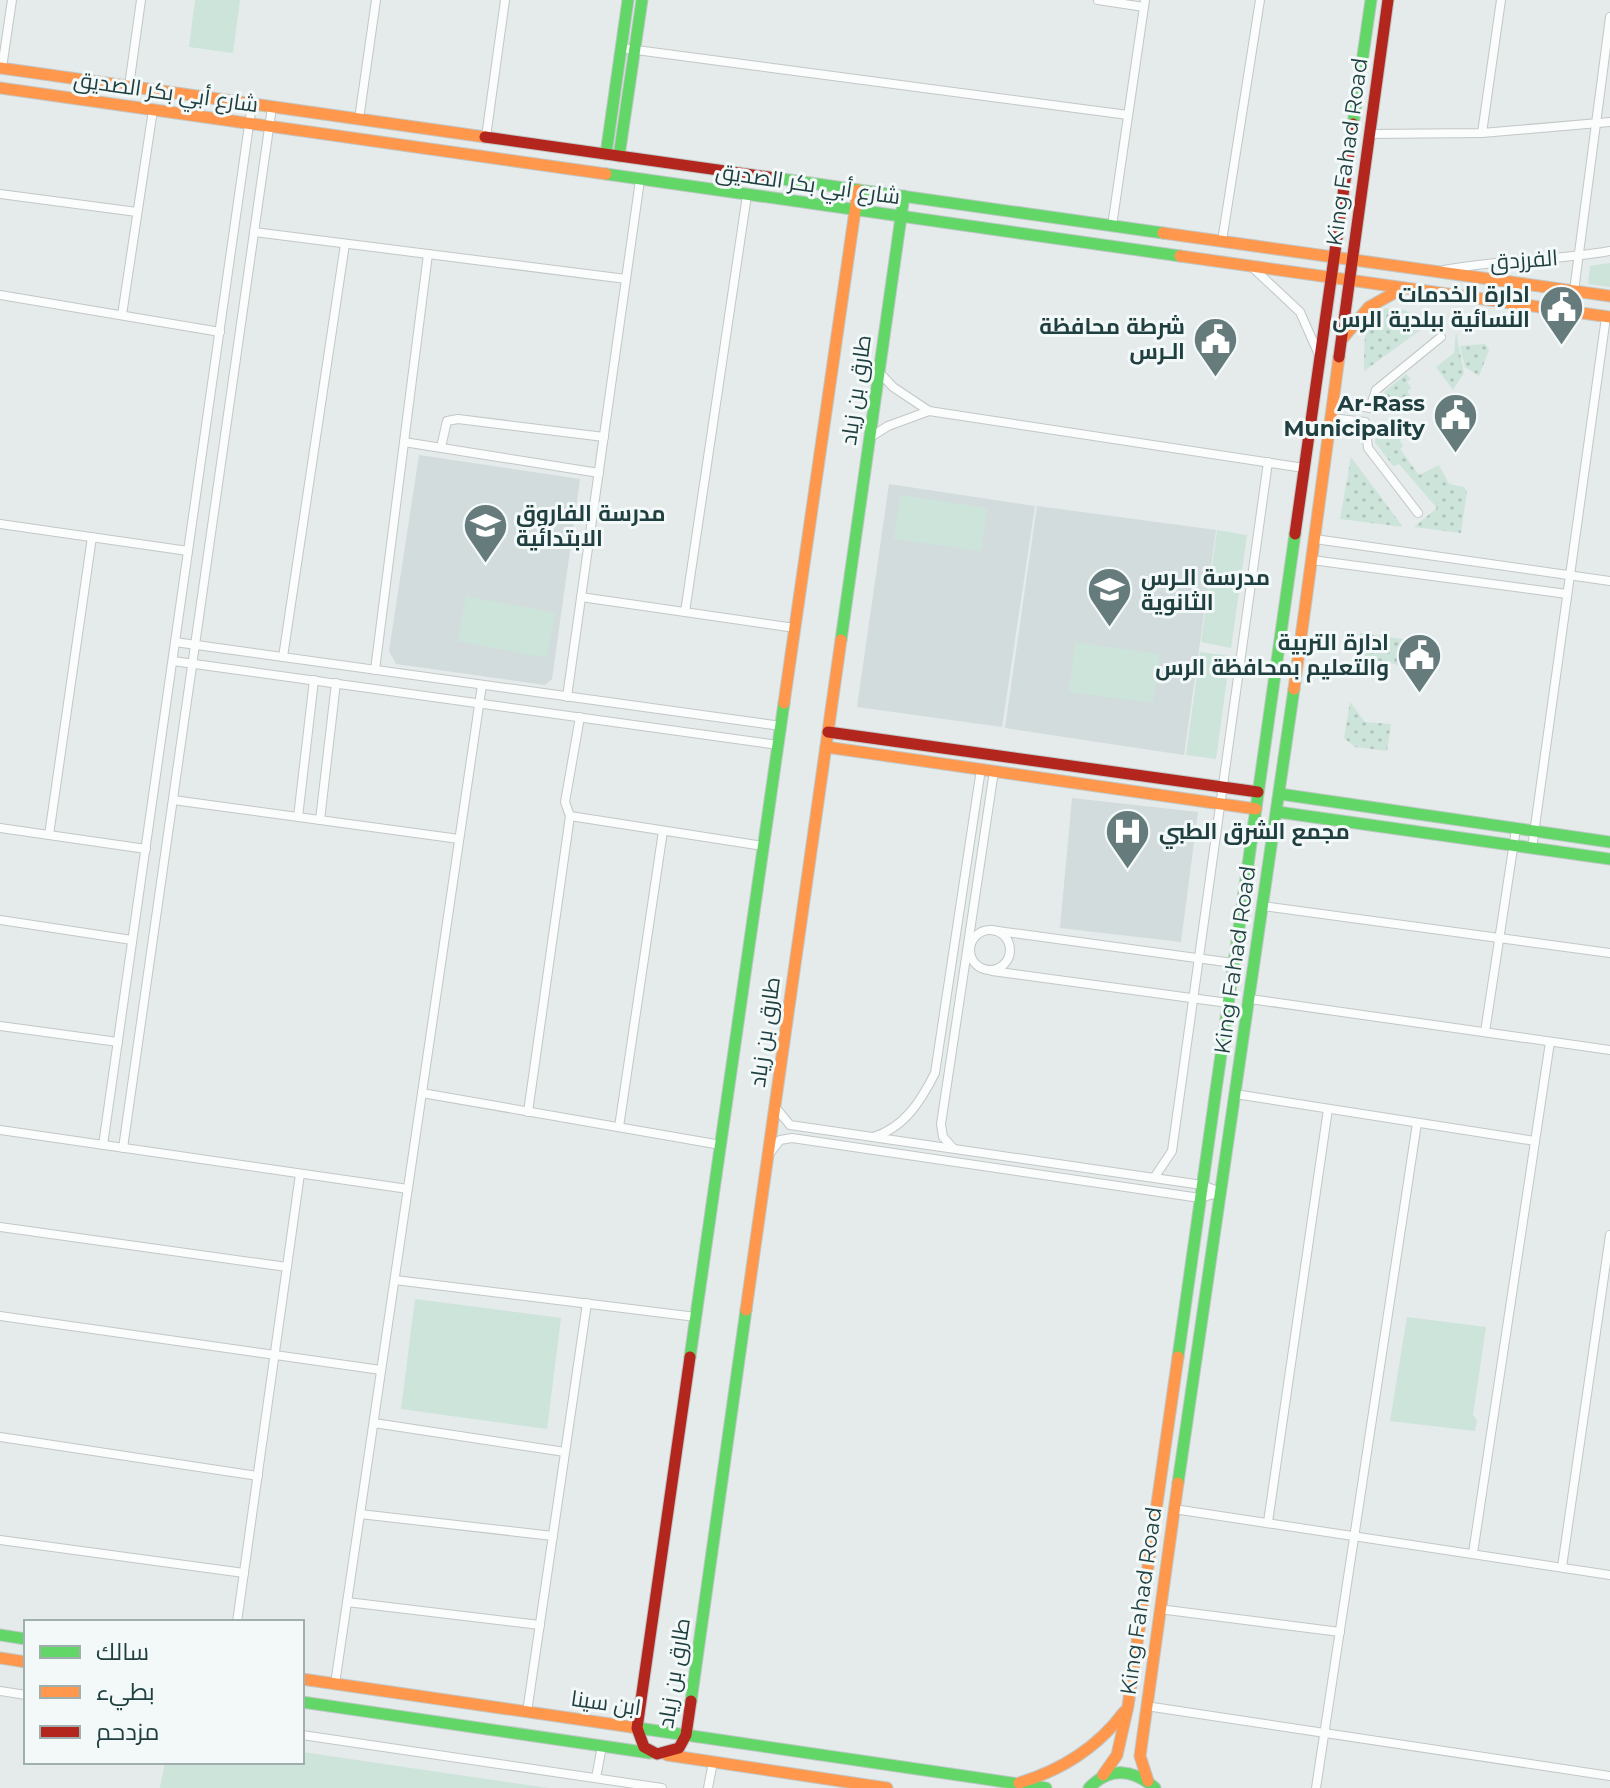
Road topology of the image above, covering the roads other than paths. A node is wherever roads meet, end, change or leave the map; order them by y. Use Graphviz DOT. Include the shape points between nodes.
graph roads {
  1 [pos="12,0"];
  2 [pos="141,0"];
  3 [pos="376,0"];
  4 [pos="505,0"];
  5 [pos="628,0"];
  6 [pos="642,0"];
  7 [pos="1098,0"];
  8 [pos="1260,0"];
  9 [pos="1371,0"];
  10 [pos="1388,0"];
  11 [pos="1501,0"];
  12 [pos="1145,3"];
  13 [pos="1610,17"];
  14 [pos="621,48"];
  15 [pos="635,50"];
  16 [pos="1,68"];
  17 [pos="129,86"];
  18 [pos="0,88"];
  19 [pos="252,104"];
  20 [pos="272,107"];
  21 [pos="153,110"];
  22 [pos="1128,115"];
  23 [pos="359,119"];
  24 [pos="1610,122"];
  25 [pos="249,124"];
  26 [pos="1595,125"];
  27 [pos="269,127"];
  28 [pos="1482,133"];
  29 [pos="1369,134"];
  30 [pos="486,137"];
  31 [pos="606,154"];
  32 [pos="619,156"];
  33 [pos="640,180"];
  34 [pos="858,190"];
  35 [pos="0,194"];
  36 [pos="747,195"];
  37 [pos="904,196"];
  38 [pos="855,211"];
  39 [pos="137,212"];
  40 [pos="901,217"];
  41 [pos="1112,226"];
  42 [pos="254,232"];
  43 [pos="1222,241"];
  44 [pos="345,244"];
  45 [pos="1610,251"];
  46 [pos="428,254"];
  47 [pos="1334,257"];
  48 [pos="1578,257"];
  49 [pos="1352,260"];
  50 [pos="1252,267"];
  51 [pos="1438,272"];
  52 [pos="1331,278"];
  53 [pos="626,279"];
  54 [pos="1350,280"];
  55 [pos="1403,288"];
  56 [pos="1574,291"];
  57 [pos="0,295"];
  58 [pos="1610,296"];
  59 [pos="122,315"];
  60 [pos="1608,317"];
  61 [pos="220,332"];
  62 [pos="1441,337"];
  63 [pos="1341,341"];
  64 [pos="1320,357"];
  65 [pos="879,372"];
  66 [pos="1333,401"];
  67 [pos="1370,408"];
  68 [pos="929,411"];
  69 [pos="1331,418"];
  70 [pos="1365,422"];
  71 [pos="604,437"];
  72 [pos="869,438"];
  73 [pos="404,442"];
  74 [pos="441,447"];
  75 [pos="1268,462"];
  76 [pos="1304,468"];
  77 [pos="599,473"];
  78 [pos="1418,513"];
  79 [pos="0,524"];
  80 [pos="92,537"];
  81 [pos="1315,539"];
  82 [pos="188,551"];
  83 [pos="1312,560"];
  84 [pos="1570,576"];
  85 [pos="1610,581"];
  86 [pos="1567,594"];
  87 [pos="581,597"];
  88 [pos="685,612"];
  89 [pos="795,628"];
  90 [pos="175,642"];
  91 [pos="195,645"];
  92 [pos="283,657"];
  93 [pos="173,661"];
  94 [pos="192,663"];
  95 [pos="375,670"];
  96 [pos="314,680"];
  97 [pos="336,683"];
  98 [pos="482,685"];
  99 [pos="567,697"];
  100 [pos="479,703"];
  101 [pos="580,717"];
  102 [pos="781,726"];
  103 [pos="828,732"];
  104 [pos="778,745"];
  105 [pos="826,747"];
  106 [pos="981,769"];
  107 [pos="994,771"];
  108 [pos="1222,787"];
  109 [pos="1258,792"];
  110 [pos="1280,794"];
  111 [pos="173,800"];
  112 [pos="1221,804"];
  113 [pos="1256,809"];
  114 [pos="1278,812"];
  115 [pos="570,816"];
  116 [pos="298,817"];
  117 [pos="320,820"];
  118 [pos="0,828"];
  119 [pos="1516,829"];
  120 [pos="663,831"];
  121 [pos="1534,831"];
  122 [pos="49,835"];
  123 [pos="459,839"];
  124 [pos="1610,842"];
  125 [pos="1514,845"];
  126 [pos="763,846"];
  127 [pos="1532,848"];
  128 [pos="146,849"];
  129 [pos="1610,859"];
  130 [pos="1263,906"];
  131 [pos="0,920"];
  132 [pos="957,926"];
  133 [pos="991,930"];
  134 [pos="1500,938"];
  135 [pos="132,940"];
  136 [pos="970,948"];
  137 [pos="1610,953"];
  138 [pos="1197,958"];
  139 [pos="952,962"];
  140 [pos="1233,963"];
  141 [pos="992,971"];
  142 [pos="1191,998"];
  143 [pos="1250,999"];
  144 [pos="1228,1003"];
  145 [pos="0,1026"];
  146 [pos="1485,1032"];
  147 [pos="118,1042"];
  148 [pos="1550,1042"];
  149 [pos="1610,1050"];
  150 [pos="422,1093"];
  151 [pos="1235,1094"];
  152 [pos="775,1106"];
  153 [pos="1328,1109"];
  154 [pos="528,1112"];
  155 [pos="1417,1123"];
  156 [pos="619,1127"];
  157 [pos="0,1130"];
  158 [pos="871,1137"];
  159 [pos="1535,1141"];
  160 [pos="103,1145"];
  161 [pos="721,1145"];
  162 [pos="123,1148"];
  163 [pos="958,1150"];
  164 [pos="768,1157"];
  165 [pos="300,1174"];
  166 [pos="1154,1178"];
  167 [pos="1202,1185"];
  168 [pos="408,1189"];
  169 [pos="1221,1192"];
  170 [pos="1200,1198"];
  171 [pos="0,1227"];
  172 [pos="1610,1235"];
  173 [pos="287,1267"];
  174 [pos="395,1280"];
  175 [pos="587,1303"];
  176 [pos="0,1316"];
  177 [pos="696,1317"];
  178 [pos="275,1356"];
  179 [pos="381,1370"];
  180 [pos="374,1423"];
  181 [pos="0,1437"];
  182 [pos="565,1452"];
  183 [pos="258,1476"];
  184 [pos="1174,1509"];
  185 [pos="360,1514"];
  186 [pos="1268,1522"];
  187 [pos="1355,1535"];
  188 [pos="553,1536"];
  189 [pos="0,1540"];
  190 [pos="1473,1553"];
  191 [pos="1562,1567"];
  192 [pos="244,1573"];
  193 [pos="1610,1575"];
  194 [pos="347,1602"];
  195 [pos="1159,1609"];
  196 [pos="237,1620"];
  197 [pos="540,1625"];
  198 [pos="1340,1632"];
  199 [pos="0,1635"];
  200 [pos="24,1639"];
  201 [pos="0,1658"];
  202 [pos="24,1662"];
  203 [pos="304,1679"];
  204 [pos="335,1684"];
  205 [pos="0,1691"];
  206 [pos="24,1695"];
  207 [pos="304,1702"];
  208 [pos="1128,1706"];
  209 [pos="1146,1706"];
  210 [pos="527,1712"];
  211 [pos="637,1728"];
  212 [pos="1325,1731"];
  213 [pos="304,1735"];
  214 [pos="686,1735"];
  215 [pos="602,1746"];
  216 [pos="657,1754"];
  217 [pos="713,1762"];
  218 [pos="1610,1776"];
  219 [pos="596,1778"];
  220 [pos="1095,1782"];
  221 [pos="1019,1783"];
  222 [pos="1152,1784"];
  223 [pos="662,1788"];
  224 [pos="708,1788"];
  225 [pos="887,1788"];
  226 [pos="1046,1788"];
  227 [pos="1079,1788"];
  228 [pos="1316,1788"];
  1 -- 16 [label="street"];
  2 -- 17 [label="street"];
  3 -- 23 [label="street"];
  4 -- 30 [label="street"];
  5 -- 14 [label="street"];
  6 -- 15 [label="street"];
  7 -- 12 [label="street"];
  8 -- 43 [label="street"];
  9 -- 47 [label="street, King Fahad Road"];
  10 -- 29 [label="street, King Fahad Road"];
  11 -- 28 [label="street"];
  12 -- 22 [label="street"];
  13 -- 26 [label="street"];
  14 -- 15 [label="street"];
  14 -- 31 [label="street"];
  15 -- 22 [label="street"];
  15 -- 32 [label="street"];
  16 -- 17 [label="street, شارع أبي بكر الصديق"];
  17 -- 19 [label="street, شارع أبي بكر الصديق"];
  18 -- 21 [label="street, شارع أبي بكر الصديق"];
  19 -- 20 [label="street, شارع أبي بكر الصديق"];
  19 -- 25 [label="street"];
  20 -- 23 [label="street, شارع أبي بكر الصديق"];
  20 -- 27 [label="street"];
  21 -- 25 [label="street, شارع أبي بكر الصديق"];
  21 -- 39 [label="street"];
  22 -- 41 [label="street"];
  23 -- 30 [label="street, شارع أبي بكر الصديق"];
  24 -- 26 [label="street"];
  25 -- 27 [label="street, شارع أبي بكر الصديق"];
  25 -- 61 [label="street"];
  26 -- 28 [label="street"];
  26 -- 48 [label="street"];
  27 -- 33 [label="street, شارع أبي بكر الصديق"];
  27 -- 42 [label="street"];
  28 -- 29 [label="street"];
  29 -- 49 [label="street, King Fahad Road"];
  30 -- 31 [label="street, شارع أبي بكر الصديق"];
  31 -- 32 [label="street, شارع أبي بكر الصديق"];
  32 -- 34 [label="street, شارع أبي بكر الصديق"];
  33 -- 36 [label="street, شارع أبي بكر الصديق"];
  33 -- 53 [label="street"];
  34 -- 37 [label="street, شارع أبي بكر الصديق"];
  34 -- 38 [label="street, طارق بن زياد"];
  35 -- 39 [label="street"];
  36 -- 38 [label="street, شارع أبي بكر الصديق"];
  36 -- 88 [label="street"];
  37 -- 40 [label="street, طارق بن زياد"];
  37 -- 41 [label="street, شارع أبي بكر الصديق"];
  38 -- 40 [label="street, شارع أبي بكر الصديق"];
  38 -- 89 [label="street, طارق بن زياد"];
  39 -- 59 [label="street"];
  40 -- 50 [label="street, شارع أبي بكر الصديق"];
  40 -- 65 [label="street, طارق بن زياد"];
  41 -- 43 [label="street, شارع أبي بكر الصديق"];
  42 -- 44 [label="street"];
  42 -- 91 [label="street"];
  43 -- 47 [label="street, شارع أبي بكر الصديق"];
  44 -- 46 [label="street"];
  44 -- 92 [label="street"];
  45 -- 48 [label="street, الفرزدق"];
  46 -- 53 [label="street"];
  46 -- 73 [label="street"];
  47 -- 49 [label="street, شارع أبي بكر الصديق"];
  47 -- 52 [label="street, King Fahad Road"];
  48 -- 51 [label="street, الفرزدق" via="1485,262"];
  48 -- 56 [label="street"];
  49 -- 51 [label="street, شارع أبي بكر الصديق"];
  49 -- 54 [label="street, King Fahad Road"];
  50 -- 52 [label="street, شارع أبي بكر الصديق"];
  50 -- 64 [label="street" via="1300,312"];
  51 -- 56 [label="street, شارع أبي بكر الصديق"];
  52 -- 54 [label="street, شارع أبي بكر الصديق"];
  52 -- 64 [label="street, King Fahad Road"];
  53 -- 71 [label="street"];
  54 -- 55 [label="street, شارع أبي بكر الصديق"];
  54 -- 63 [label="street, King Fahad Road"];
  55 -- 60 [label="street, شارع أبي بكر الصديق"];
  55 -- 63 [label="street" via="1369,307"];
  56 -- 58 [label="street, شارع أبي بكر الصديق"];
  57 -- 59 [label="street"];
  59 -- 61 [label="street"];
  60 -- 84 [label="street"];
  61 -- 82 [label="street"];
  62 -- 67 [label="street" via="1376,390"];
  63 -- 66 [label="street, King Fahad Road"];
  64 -- 76 [label="street, King Fahad Road"];
  65 -- 68 [label="street"];
  65 -- 72 [label="street, طارق بن زياد"];
  66 -- 67 [label="street"];
  66 -- 69 [label="street, King Fahad Road"];
  67 -- 70 [label="street"];
  68 -- 72 [label="street"];
  68 -- 75 [label="street"];
  69 -- 70 [label="street"];
  69 -- 81 [label="street, King Fahad Road"];
  70 -- 78 [label="street" via="1368,448"];
  71 -- 74 [label="street" via="458,419 447,421"];
  71 -- 77 [label="street"];
  72 -- 103 [label="street, طارق بن زياد"];
  73 -- 74 [label="street"];
  73 -- 95 [label="street"];
  74 -- 77 [label="street"];
  75 -- 76 [label="street"];
  75 -- 108 [label="street"];
  76 -- 109 [label="street, King Fahad Road"];
  77 -- 87 [label="street"];
  79 -- 80 [label="street"];
  80 -- 82 [label="street"];
  80 -- 122 [label="street"];
  81 -- 83 [label="street, King Fahad Road"];
  81 -- 84 [label="street"];
  82 -- 90 [label="street"];
  83 -- 86 [label="street"];
  83 -- 110 [label="street, King Fahad Road"];
  84 -- 85 [label="street"];
  84 -- 86 [label="street"];
  86 -- 121 [label="street"];
  87 -- 88 [label="street"];
  87 -- 99 [label="street"];
  88 -- 89 [label="street"];
  89 -- 102 [label="street, طارق بن زياد"];
  90 -- 91 [label="street"];
  90 -- 93 [label="street"];
  91 -- 92 [label="street"];
  91 -- 94 [label="street"];
  92 -- 95 [label="street"];
  93 -- 94 [label="street"];
  93 -- 128 [label="street"];
  94 -- 96 [label="street"];
  94 -- 111 [label="street"];
  95 -- 98 [label="street"];
  96 -- 97 [label="street"];
  96 -- 116 [label="street"];
  97 -- 100 [label="street"];
  97 -- 117 [label="street"];
  98 -- 99 [label="street"];
  98 -- 100 [label="street"];
  99 -- 102 [label="street"];
  100 -- 101 [label="street"];
  100 -- 123 [label="street"];
  101 -- 104 [label="street"];
  101 -- 115 [label="street" via="565,802"];
  102 -- 104 [label="street, طارق بن زياد"];
  103 -- 105 [label="street, طارق بن زياد"];
  103 -- 108 [label="street"];
  104 -- 126 [label="street, طارق بن زياد"];
  105 -- 106 [label="street"];
  105 -- 152 [label="street, طارق بن زياد"];
  106 -- 107 [label="street"];
  106 -- 132 [label="street"];
  107 -- 112 [label="street"];
  107 -- 136 [label="street"];
  108 -- 109 [label="street"];
  108 -- 112 [label="street"];
  109 -- 113 [label="street, King Fahad Road"];
  110 -- 114 [label="street, King Fahad Road"];
  110 -- 119 [label="street"];
  111 -- 116 [label="street"];
  111 -- 162 [label="street"];
  112 -- 113 [label="street"];
  112 -- 138 [label="street"];
  113 -- 140 [label="street, King Fahad Road"];
  114 -- 125 [label="street"];
  114 -- 130 [label="street, King Fahad Road"];
  115 -- 120 [label="street"];
  115 -- 154 [label="street"];
  116 -- 117 [label="street"];
  117 -- 123 [label="street"];
  118 -- 122 [label="street"];
  119 -- 121 [label="street"];
  119 -- 125 [label="street"];
  120 -- 126 [label="street"];
  120 -- 156 [label="street"];
  121 -- 124 [label="street"];
  121 -- 127 [label="street"];
  122 -- 128 [label="street"];
  123 -- 150 [label="street"];
  125 -- 127 [label="street"];
  125 -- 134 [label="street"];
  126 -- 161 [label="street, طارق بن زياد"];
  127 -- 129 [label="street"];
  128 -- 135 [label="street"];
  130 -- 134 [label="street"];
  130 -- 143 [label="street, King Fahad Road"];
  131 -- 135 [label="street"];
  132 -- 136 [label="street"];
  132 -- 139 [label="street"];
  133 -- 136 [label="street"];
  133 -- 138 [label="street"];
  133 -- 141 [label="street" via="1004,935 1010,947 1008,960"];
  134 -- 137 [label="street"];
  134 -- 146 [label="street"];
  135 -- 147 [label="street"];
  136 -- 139 [label="street"];
  136 -- 141 [label="street" via="979,968"];
  136 -- 163 [label="street" via="941,1124 943,1137"];
  138 -- 140 [label="street"];
  138 -- 142 [label="street"];
  139 -- 158 [label="street" via="935,1073 906,1117"];
  140 -- 144 [label="street, King Fahad Road"];
  141 -- 142 [label="street"];
  142 -- 144 [label="street"];
  142 -- 166 [label="street" via="1172,1151"];
  143 -- 146 [label="street"];
  143 -- 151 [label="street, King Fahad Road"];
  144 -- 167 [label="street, King Fahad Road"];
  145 -- 147 [label="street"];
  146 -- 148 [label="street"];
  147 -- 160 [label="street"];
  148 -- 149 [label="street"];
  148 -- 159 [label="street"];
  150 -- 154 [label="street"];
  150 -- 168 [label="street"];
  151 -- 153 [label="street"];
  151 -- 169 [label="street, King Fahad Road"];
  152 -- 158 [label="street" via="790,1125"];
  152 -- 164 [label="street, طارق بن زياد"];
  153 -- 155 [label="street"];
  153 -- 186 [label="street"];
  154 -- 156 [label="street"];
  155 -- 159 [label="street"];
  155 -- 187 [label="street"];
  156 -- 161 [label="street"];
  157 -- 160 [label="street"];
  158 -- 163 [label="street"];
  159 -- 190 [label="street"];
  160 -- 162 [label="street"];
  161 -- 177 [label="street, طارق بن زياد"];
  162 -- 165 [label="street"];
  163 -- 166 [label="street"];
  164 -- 170 [label="street" via="780,1140 792,1138"];
  164 -- 214 [label="street, طارق بن زياد"];
  165 -- 168 [label="street"];
  165 -- 173 [label="street"];
  166 -- 167 [label="street"];
  167 -- 169 [label="street"];
  167 -- 170 [label="street, King Fahad Road"];
  168 -- 174 [label="street"];
  169 -- 170 [label="street"];
  169 -- 184 [label="street, King Fahad Road"];
  170 -- 208 [label="street, King Fahad Road"];
  171 -- 173 [label="street"];
  172 -- 191 [label="street"];
  173 -- 178 [label="street"];
  174 -- 175 [label="street"];
  174 -- 179 [label="street"];
  175 -- 177 [label="street"];
  175 -- 182 [label="street"];
  176 -- 178 [label="street"];
  177 -- 211 [label="street, طارق بن زياد"];
  178 -- 179 [label="street"];
  178 -- 183 [label="street"];
  179 -- 180 [label="street"];
  180 -- 182 [label="street"];
  180 -- 185 [label="street"];
  181 -- 183 [label="street"];
  182 -- 188 [label="street"];
  183 -- 192 [label="street"];
  184 -- 186 [label="street"];
  184 -- 195 [label="street, King Fahad Road"];
  185 -- 188 [label="street"];
  185 -- 194 [label="street"];
  186 -- 187 [label="street"];
  187 -- 190 [label="street"];
  187 -- 198 [label="street"];
  188 -- 197 [label="street"];
  189 -- 192 [label="street"];
  190 -- 191 [label="street"];
  191 -- 193 [label="street"];
  192 -- 196 [label="street"];
  194 -- 197 [label="street"];
  194 -- 204 [label="street"];
  195 -- 198 [label="street"];
  195 -- 209 [label="street, King Fahad Road"];
  197 -- 210 [label="street"];
  198 -- 212 [label="street"];
  199 -- 200 [label="street"];
  201 -- 202 [label="street"];
  203 -- 204 [label="street, ابن سينا"];
  204 -- 210 [label="street, ابن سينا"];
  205 -- 206 [label="street"];
  207 -- 215 [label="street, ابن سينا"];
  208 -- 220 [label="street, King Fahad Road" via="1117,1755"];
  208 -- 221 [label="street" via="1079,1758 1050,1775"];
  209 -- 212 [label="street"];
  209 -- 222 [label="street, King Fahad Road" via="1140,1756"];
  210 -- 211 [label="street, ابن سينا"];
  211 -- 214 [label="street, ابن سينا"];
  211 -- 216 [label="street, طارق بن زياد" via="644,1747"];
  212 -- 218 [label="street"];
  212 -- 228 [label="street"];
  213 -- 219 [label="street"];
  214 -- 216 [label="street, طارق بن زياد" via="672,1752"];
  214 -- 221 [label="street, ابن سينا"];
  215 -- 216 [label="street, ابن سينا"];
  215 -- 219 [label="street"];
  216 -- 217 [label="street, ابن سينا"];
  217 -- 224 [label="street"];
  217 -- 225 [label="street, ابن سينا"];
  219 -- 223 [label="street"];
  220 -- 222 [label="street" via="1126,1771"];
  220 -- 227 [label="street"];
  221 -- 226 [label="street, ابن سينا"];
}
